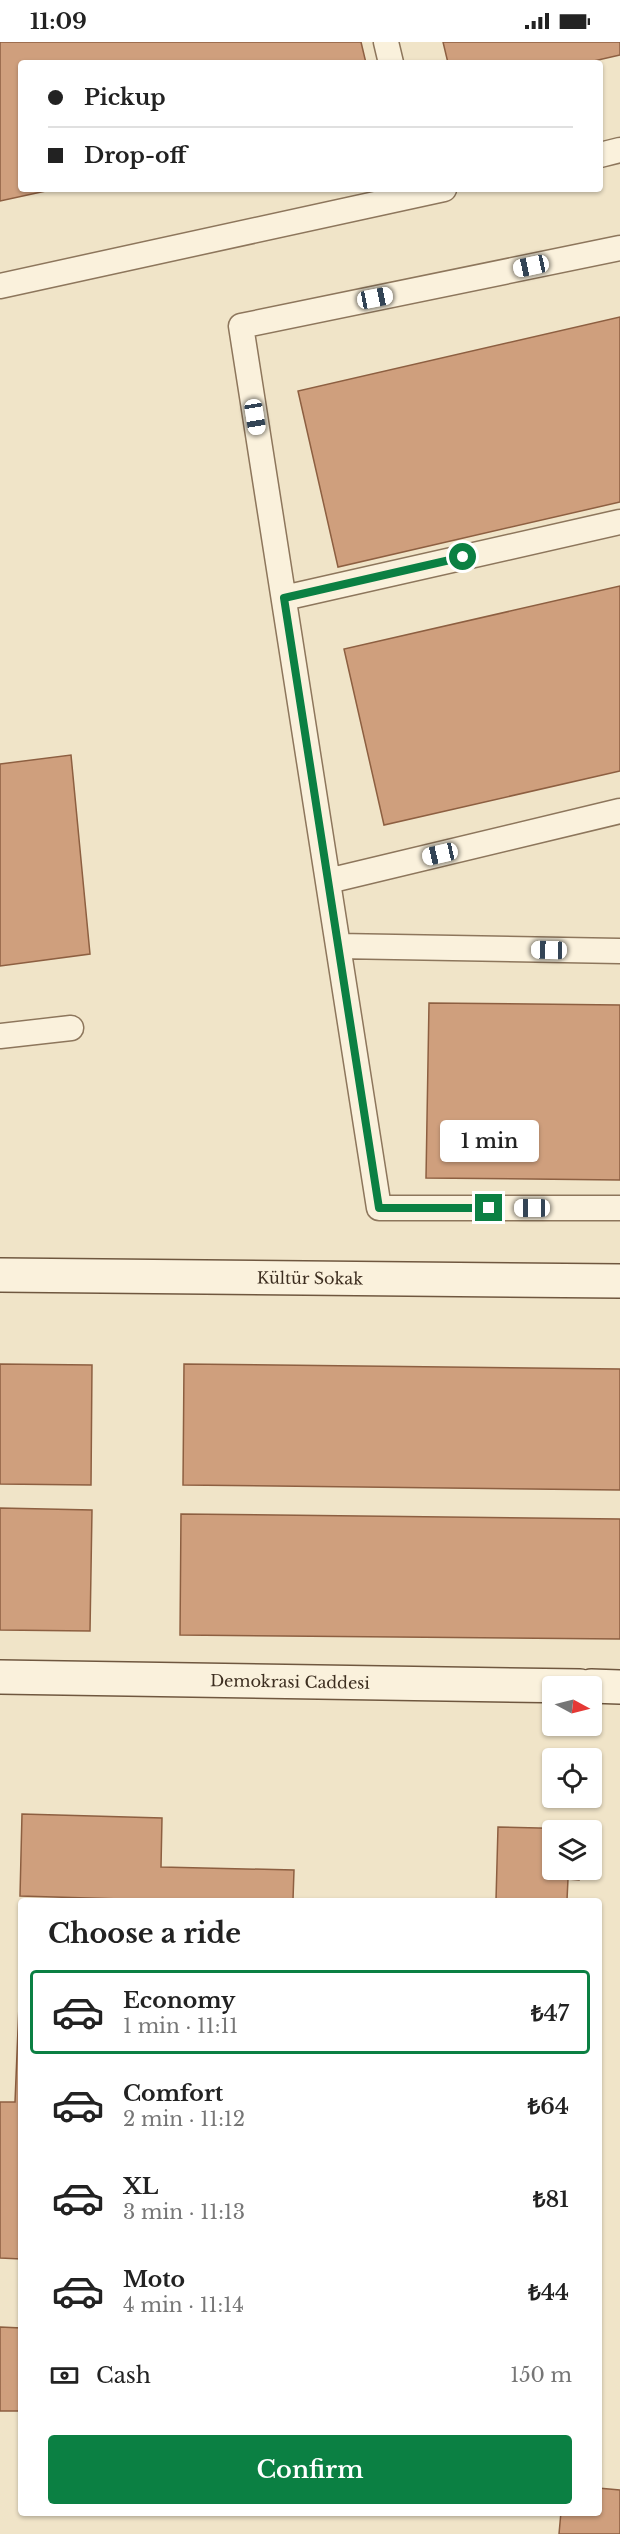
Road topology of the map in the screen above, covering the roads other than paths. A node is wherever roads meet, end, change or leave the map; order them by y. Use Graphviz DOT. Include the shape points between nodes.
graph roads {
  1 [pos="386,42"];
  2 [pos="390,60"];
  3 [pos="620,150"];
  4 [pos="603,154"];
  5 [pos="424,192"];
  6 [pos="620,248"];
  7 [pos="0,286"];
  8 [pos="620,522"];
  9 [pos="284,598"];
  10 [pos="620,811"];
  11 [pos="328,881"];
  12 [pos="338,946"];
  13 [pos="620,951"];
  14 [pos="72,1028"];
  15 [pos="0,1036"];
  16 [pos="620,1208"];
  17 [pos="0,1275"];
  18 [pos="620,1281"];
  19 [pos="0,1677"];
  20 [pos="542,1685"];
  21 [pos="602,1686"];
  22 [pos="620,1687"];
  1 -- 2 [label="lane"];
  3 -- 4 [label="lane"];
  5 -- 7 [label="lane"];
  6 -- 9 [label="lane" via="241,326"];
  8 -- 9 [label="lane"];
  9 -- 11 [label="lane"];
  10 -- 11 [label="lane"];
  11 -- 12 [label="lane"];
  12 -- 13 [label="lane"];
  12 -- 16 [label="lane" via="379,1208"];
  14 -- 15 [label="lane"];
  17 -- 18 [label="street, Kültür Sokak"];
  19 -- 20 [label="street, Demokrasi Caddesi"];
  21 -- 22 [label="street"];
}
